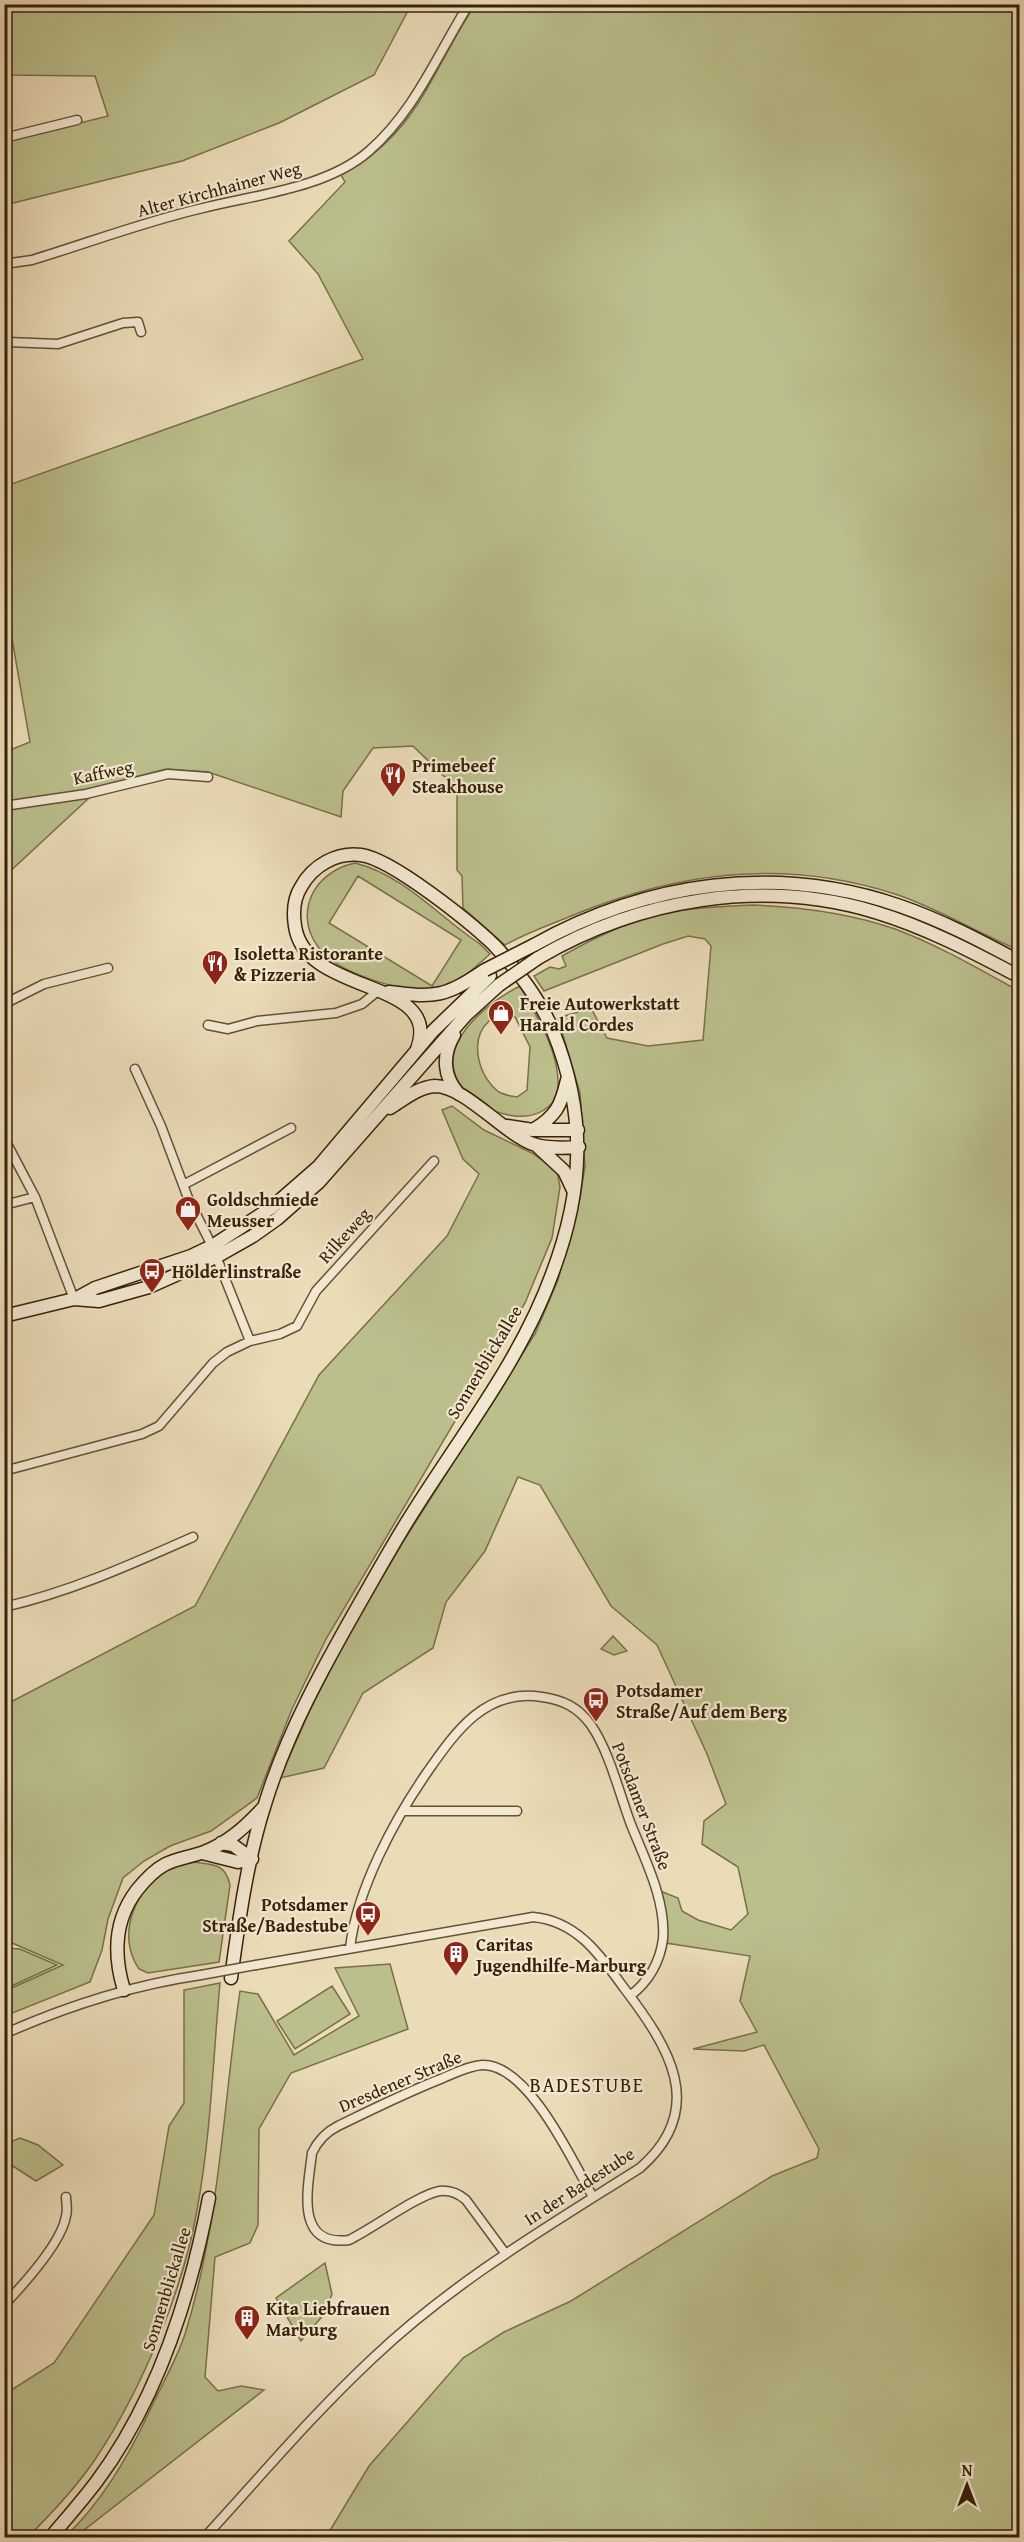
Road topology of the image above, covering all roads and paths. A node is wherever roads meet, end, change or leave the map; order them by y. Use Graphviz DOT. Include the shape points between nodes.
graph roads {
  1 [pos="469,4"];
  2 [pos="77,120"];
  3 [pos="4,138"];
  4 [pos="4,264"];
  5 [pos="141,333"];
  6 [pos="6,345"];
  7 [pos="208,777"];
  8 [pos="4,806"];
  9 [pos="1020,962"];
  10 [pos="108,968"];
  11 [pos="491,977"];
  12 [pos="1020,977"];
  13 [pos="378,990"];
  14 [pos="4,1005"];
  15 [pos="466,1015"];
  16 [pos="208,1024"];
  17 [pos="417,1049"];
  18 [pos="135,1069"];
  19 [pos="567,1076"];
  20 [pos="459,1094"];
  21 [pos="376,1117"];
  22 [pos="503,1125"];
  23 [pos="291,1128"];
  24 [pos="533,1130"];
  25 [pos="578,1130"];
  26 [pos="4,1138"];
  27 [pos="536,1145"];
  28 [pos="579,1147"];
  29 [pos="434,1161"];
  30 [pos="183,1185"];
  31 [pos="574,1192"];
  32 [pos="35,1197"];
  33 [pos="4,1205"];
  34 [pos="214,1252"];
  35 [pos="74,1299"];
  36 [pos="4,1316"];
  37 [pos="249,1341"];
  38 [pos="4,1470"];
  39 [pos="193,1538"];
  40 [pos="4,1607"];
  41 [pos="263,1808"];
  42 [pos="404,1811"];
  43 [pos="517,1811"];
  44 [pos="221,1844"];
  45 [pos="202,1853"];
  46 [pos="252,1859"];
  47 [pos="350,1948"];
  48 [pos="231,1978"];
  49 [pos="124,1990"];
  50 [pos="630,1996"];
  51 [pos="4,2034"];
  52 [pos="66,2197"];
  53 [pos="593,2197"];
  54 [pos="209,2198"];
  55 [pos="505,2253"];
  56 [pos="4,2305"];
  57 [pos="50,2538"];
  58 [pos="204,2538"];
  1 -- 4 [label="street, Alter Kirchhainer Weg" via="399,121 368,152 345,168 272,194 201,208 32,260"];
  2 -- 3 [label="street"];
  5 -- 6 [label="street" via="138,322 58,344"];
  7 -- 8 [label="street, Kaffweg" via="168,774 86,794"];
  9 -- 11 [label="main road, bridge" via="902,906 824,886 776,882 711,885 659,894 593,916 534,945"];
  10 -- 14 [label="street" via="44,984"];
  11 -- 12 [label="main road, bridge" via="611,922 680,903 723,897 798,897 874,912 915,926"];
  11 -- 13 [label="main road" via="433,996"];
  11 -- 15 [label="main road"];
  11 -- 17 [label="main road" via="452,1010"];
  13 -- 16 [label="street" via="362,1004 336,1013 228,1029"];
  13 -- 17 [label="main road" via="414,1010 421,1027"];
  13 -- 19 [label="main road, Sonnenblickallee" via="323,968 309,956 296,933 297,894 316,868 333,859 359,855 386,864 494,945 548,1018"];
  15 -- 20 [label="main road" via="446,1054 448,1080"];
  15 -- 21 [label="main road"];
  17 -- 34 [label="main road" via="318,1167"];
  18 -- 30 [label="street"];
  19 -- 24 [label="main road" via="556,1112"];
  19 -- 25 [label="main road, Sonnenblickallee"];
  20 -- 21 [label="main road" via="445,1088 426,1088"];
  20 -- 22 [label="main road"];
  21 -- 34 [label="main road" via="319,1182 277,1219"];
  22 -- 24 [label="main road"];
  22 -- 27 [label="main road"];
  23 -- 30 [label="street"];
  24 -- 25 [label="main road"];
  25 -- 28 [label="main road, Sonnenblickallee"];
  26 -- 32 [label="street"];
  27 -- 28 [label="main road"];
  27 -- 31 [label="main road" via="564,1171"];
  28 -- 31 [label="main road, Sonnenblickallee"];
  29 -- 37 [label="street, Rilkeweg" via="316,1291 297,1326 280,1335"];
  30 -- 34 [label="street"];
  31 -- 41 [label="main road, Sonnenblickallee" via="561,1250 533,1319 408,1520 318,1676"];
  32 -- 33 [label="street"];
  32 -- 35 [label="street"];
  34 -- 35 [label="main road" via="171,1279 99,1301"];
  34 -- 37 [label="street"];
  35 -- 36 [label="main road"];
  37 -- 38 [label="street" via="213,1363 159,1426 142,1434"];
  39 -- 40 [label="street" via="108,1574"];
  41 -- 44 [label="main road"];
  41 -- 46 [label="main road, Sonnenblickallee"];
  42 -- 43 [label="street"];
  42 -- 47 [label="street, Potsdamer Straße" via="372,1870 353,1922"];
  42 -- 50 [label="street, Potsdamer Straße" via="449,1741 481,1709 508,1697 525,1696 555,1699 578,1711 599,1738 660,1907 660,1953 642,1987"];
  44 -- 45 [label="main road"];
  44 -- 46 [label="main road" via="233,1845"];
  45 -- 46 [label="main road" via="238,1862"];
  45 -- 49 [label="main road" via="164,1864 130,1898 117,1941 118,1972"];
  46 -- 48 [label="main road, Sonnenblickallee"];
  47 -- 49 [label="street, In der Badestube, bridge"];
  47 -- 50 [label="street, In der Badestube" via="545,1918 579,1935 593,1947"];
  49 -- 51 [label="street, In der Badestube"];
  50 -- 53 [label="street, In der Badestube" via="669,2057 676,2087 674,2117 663,2145 652,2157"];
  52 -- 56 [label="street" via="67,2216 63,2225 32,2276"];
  53 -- 55 [label="street, In der Badestube"];
  53 -- 55 [label="street, Dresdener Straße" via="536,2101 520,2082 497,2067 468,2068 430,2083 328,2131 312,2152 308,2210 318,2235 337,2242 349,2240 429,2194 447,2191 466,2200"];
  54 -- 57 [label="main road, Sonnenblickallee" via="177,2326 148,2395 97,2480"];
  55 -- 58 [label="street, In der Badestube" via="373,2357"];
}
